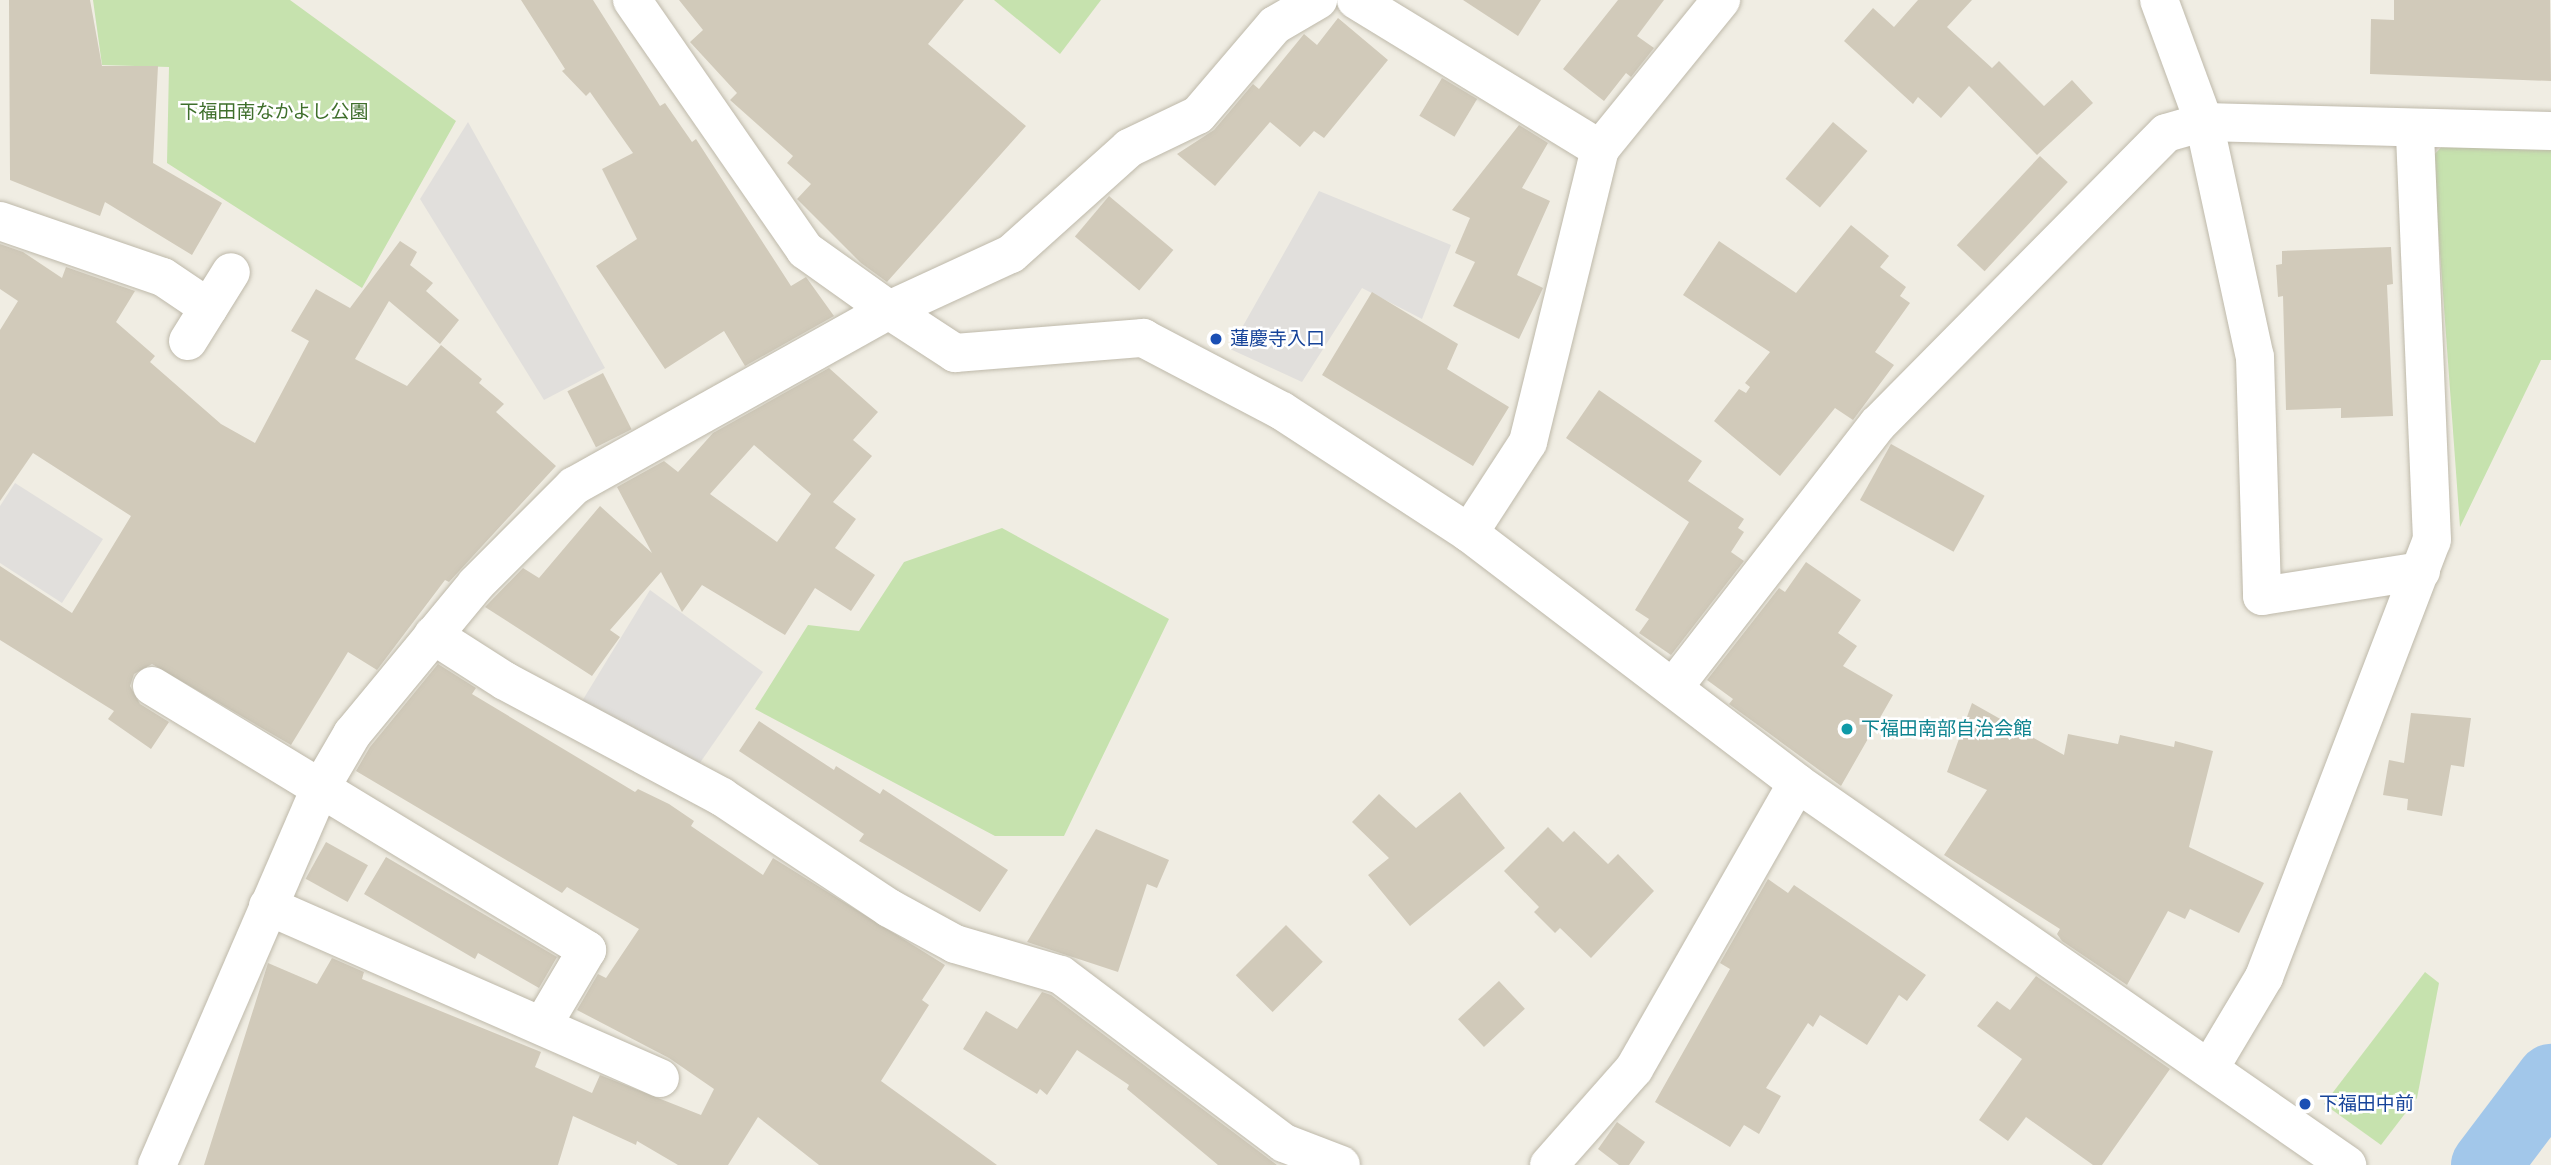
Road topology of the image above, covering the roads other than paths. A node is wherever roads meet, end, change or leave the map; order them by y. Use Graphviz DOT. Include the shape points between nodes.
graph roads {
  1 [pos="632,0"];
  2 [pos="1318,0"];
  3 [pos="1356,0"];
  4 [pos="1721,0"];
  5 [pos="2159,0"];
  6 [pos="2204,122"];
  7 [pos="2415,129"];
  8 [pos="2551,131"];
  9 [pos="1600,149"];
  10 [pos="0,220"];
  11 [pos="231,272"];
  12 [pos="209,308"];
  13 [pos="889,310"];
  14 [pos="188,341"];
  15 [pos="1469,533"];
  16 [pos="2421,571"];
  17 [pos="433,635"];
  18 [pos="152,686"];
  19 [pos="1673,688"];
  20 [pos="1797,783"];
  21 [pos="320,789"];
  22 [pos="268,906"];
  23 [pos="542,1026"];
  24 [pos="2211,1066"];
  25 [pos="660,1078"];
  26 [pos="156,1165"];
  27 [pos="1341,1165"];
  28 [pos="1549,1165"];
  29 [pos="2347,1165"];
  1 -- 13 [label="street" via="805,250"];
  2 -- 13 [label="street" via="1275,26 1198,115 1129,148 1011,254"];
  3 -- 9 [label="street"];
  4 -- 9 [label="street"];
  5 -- 6 [label="street"];
  6 -- 7 [label="street"];
  6 -- 16 [label="street" via="2255,357 2262,596"];
  6 -- 19 [label="street" via="2166,133 1926,371 1767,562"];
  7 -- 8 [label="street"];
  7 -- 16 [label="street" via="2432,540"];
  9 -- 15 [label="street" via="1528,442"];
  10 -- 12 [label="street" via="163,277"];
  11 -- 12 [label="street"];
  12 -- 14 [label="street"];
  13 -- 15 [label="street" via="955,353 1143,338 1282,411"];
  13 -- 17 [label="street" via="574,486 476,584"];
  15 -- 19 [label="street"];
  16 -- 24 [label="street" via="2264,977"];
  17 -- 21 [label="street" via="360,724"];
  17 -- 27 [label="street" via="505,681 722,797 889,908 955,944 1061,975 1284,1143"];
  18 -- 21 [label="street"];
  19 -- 20 [label="street"];
  20 -- 24 [label="street"];
  20 -- 28 [label="street" via="1634,1069"];
  21 -- 22 [label="street"];
  21 -- 23 [label="street" via="587,950"];
  22 -- 23 [label="street"];
  22 -- 26 [label="street"];
  23 -- 25 [label="street"];
  24 -- 29 [label="street"];
}
